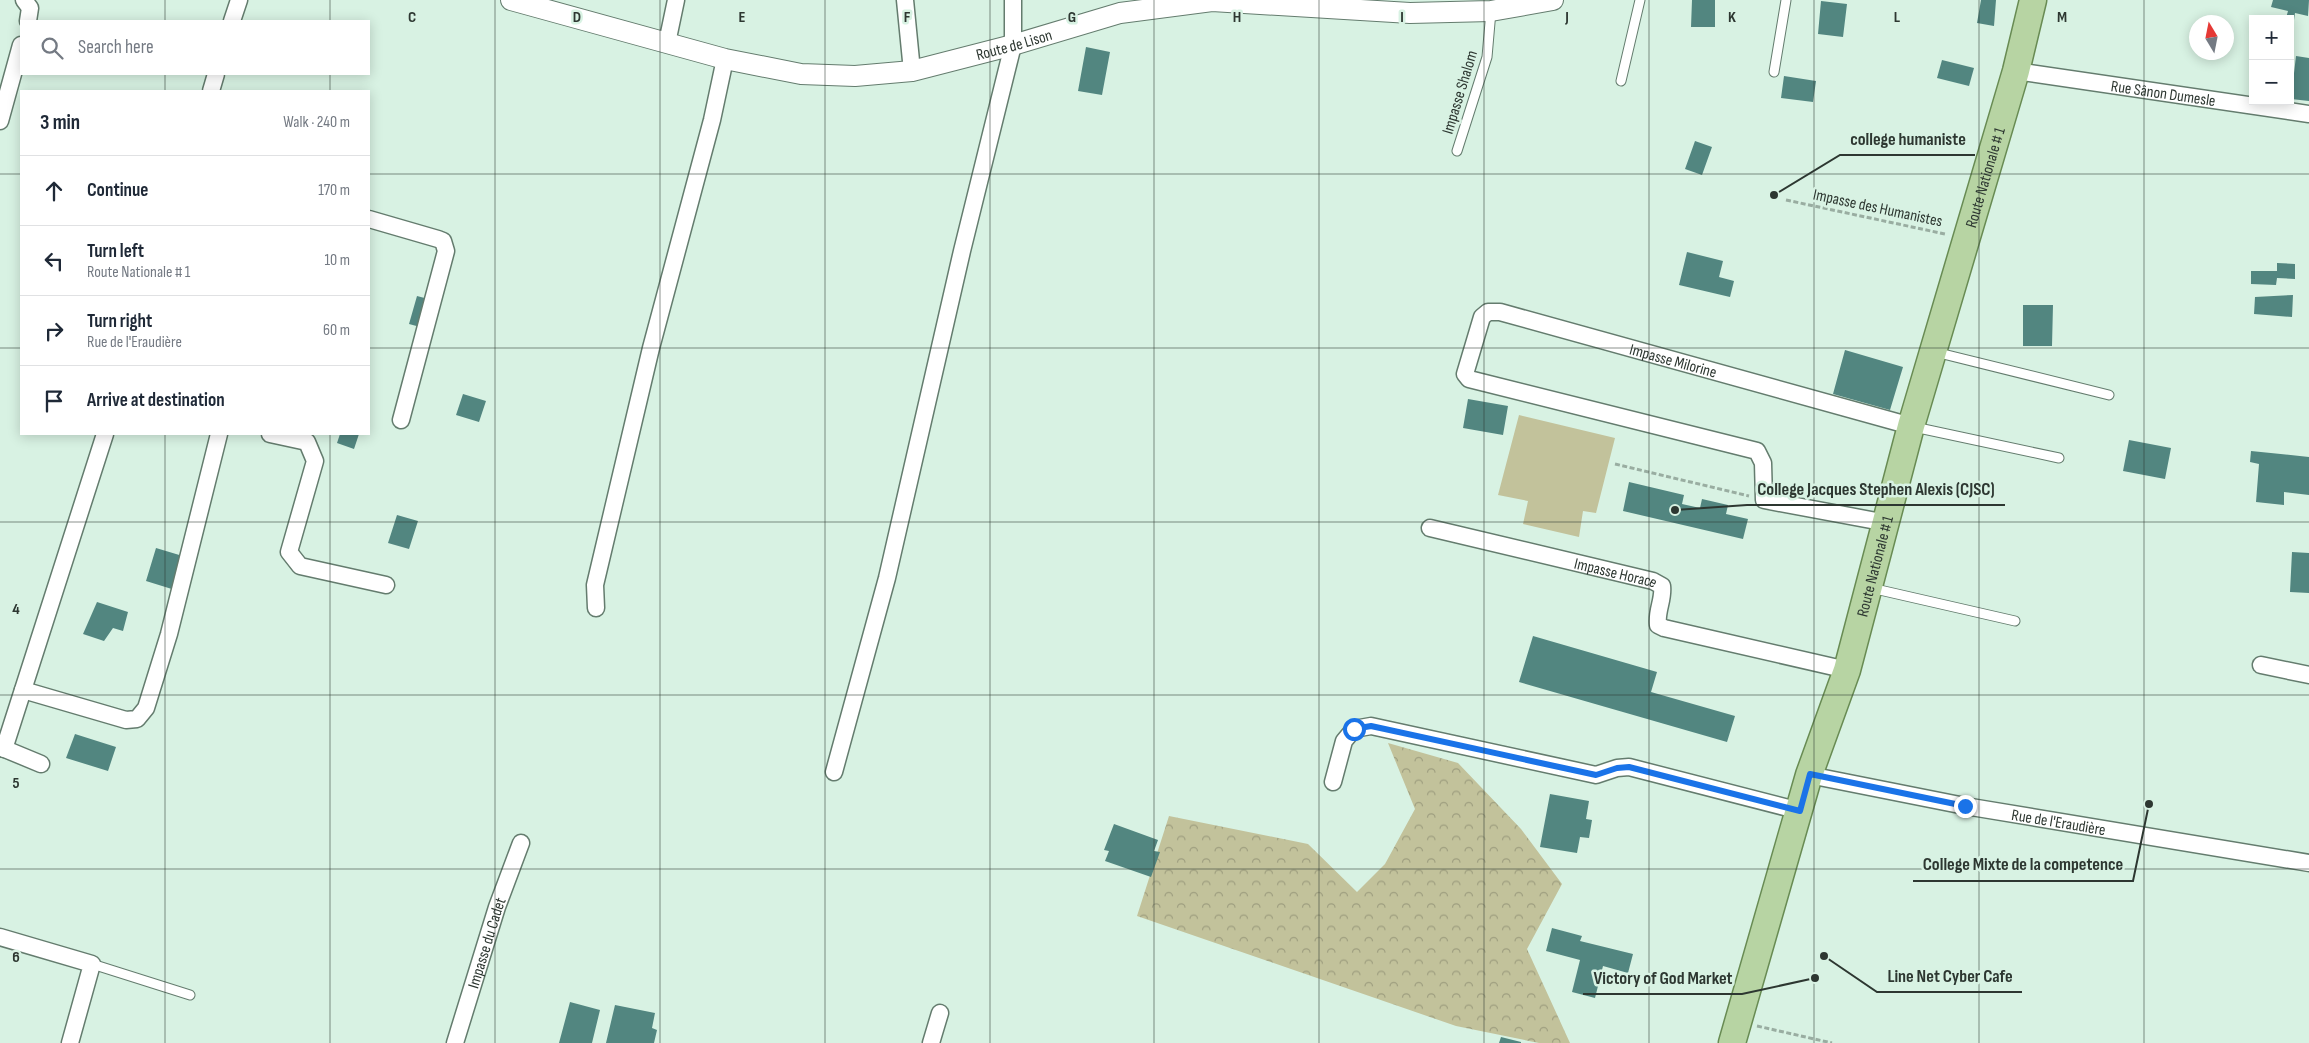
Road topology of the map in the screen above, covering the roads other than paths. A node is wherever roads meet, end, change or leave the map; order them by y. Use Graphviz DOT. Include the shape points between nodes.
graph roads {
  1 [pos="24,0"];
  2 [pos="239,0"];
  3 [pos="511,0"];
  4 [pos="676,0"];
  5 [pos="905,0"];
  6 [pos="1013,0"];
  7 [pos="1553,0"];
  8 [pos="1640,0"];
  9 [pos="1786,0"];
  10 [pos="2033,0"];
  11 [pos="535,3"];
  12 [pos="1150,4"];
  13 [pos="1490,6"];
  14 [pos="28,20"];
  15 [pos="232,20"];
  16 [pos="667,43"];
  17 [pos="1013,45"];
  18 [pos="20,49"];
  19 [pos="725,58"];
  20 [pos="2016,71"];
  21 [pos="912,72"];
  22 [pos="1774,72"];
  23 [pos="216,75"];
  24 [pos="1621,81"];
  25 [pos="211,90"];
  26 [pos="2309,114"];
  27 [pos="0,121"];
  28 [pos="1457,150"];
  29 [pos="370,219"];
  30 [pos="1933,351"];
  31 [pos="2109,394"];
  32 [pos="401,420"];
  33 [pos="1911,426"];
  34 [pos="105,435"];
  35 [pos="219,435"];
  36 [pos="275,435"];
  37 [pos="2060,458"];
  38 [pos="1886,523"];
  39 [pos="1430,528"];
  40 [pos="386,585"];
  41 [pos="1868,588"];
  42 [pos="596,608"];
  43 [pos="2016,622"];
  44 [pos="2261,665"];
  45 [pos="1847,670"];
  46 [pos="2309,675"];
  47 [pos="23,690"];
  48 [pos="2,748"];
  49 [pos="41,764"];
  50 [pos="834,772"];
  51 [pos="1810,774"];
  52 [pos="1333,782"];
  53 [pos="1800,811"];
  54 [pos="521,843"];
  55 [pos="2309,863"];
  56 [pos="0,937"];
  57 [pos="92,964"];
  58 [pos="190,995"];
  59 [pos="940,1013"];
  60 [pos="1735,1033"];
  61 [pos="70,1043"];
  62 [pos="455,1043"];
  63 [pos="931,1043"];
  1 -- 14 [label="street" via="30,8"];
  2 -- 15 [label="street"];
  3 -- 11 [label="street, Route de Lison"];
  4 -- 16 [label="street"];
  5 -- 21 [label="street"];
  6 -- 17 [label="street"];
  7 -- 13 [label="street, Route de Lison"];
  8 -- 24 [label="lane"];
  9 -- 22 [label="lane"];
  10 -- 20 [label="main road, Route Nationale # 1"];
  11 -- 16 [label="street, Route de Lison"];
  12 -- 13 [label="street, Route de Lison" via="1212,1 1410,13"];
  12 -- 17 [label="street, Route de Lison"];
  13 -- 28 [label="lane, Impasse Shalom" via="1487,57"];
  16 -- 19 [label="street, Route de Lison"];
  17 -- 21 [label="street, Route de Lison"];
  17 -- 50 [label="street" via="886,578"];
  18 -- 27 [label="street"];
  19 -- 21 [label="street, Route de Lison" via="801,74 855,76"];
  19 -- 42 [label="street" via="712,120 650,348 596,585"];
  20 -- 26 [label="street, Rue Sânon Dumesle"];
  20 -- 30 [label="main road, Route Nationale # 1"];
  23 -- 25 [label="street"];
  29 -- 32 [label="street" via="443,241 446,251"];
  30 -- 31 [label="lane"];
  30 -- 33 [label="main road, Route Nationale # 1"];
  33 -- 37 [label="lane"];
  33 -- 38 [label="main road, Route Nationale # 1"];
  33 -- 38 [label="street, Impasse Milorine" via="1500,312 1488,312 1482,317 1465,374 1469,379 1757,451 1763,463 1764,500"];
  34 -- 47 [label="street"];
  35 -- 47 [label="street" via="169,634 146,708 137,719 126,720"];
  36 -- 40 [label="street" via="307,442 315,461 289,552 300,566"];
  38 -- 41 [label="main road, Route Nationale # 1"];
  39 -- 45 [label="street, Impasse Horace" via="1653,581 1662,586 1657,620 1658,625 1664,628"];
  41 -- 43 [label="lane"];
  41 -- 45 [label="main road, Route Nationale # 1"];
  44 -- 46 [label="street"];
  45 -- 51 [label="main road, Route Nationale # 1"];
  47 -- 48 [label="street"];
  48 -- 49 [label="street"];
  51 -- 53 [label="main road, Route Nationale # 1"];
  51 -- 55 [label="street, Rue de l'Eraudière" via="1965,806"];
  52 -- 53 [label="street" via="1344,741 1354,729 1371,726 1596,775 1629,767"];
  53 -- 60 [label="main road, Route Nationale # 1"];
  54 -- 62 [label="street, Impasse du Cadet"];
  56 -- 57 [label="street"];
  57 -- 58 [label="lane"];
  57 -- 61 [label="street"];
  59 -- 63 [label="street"];
}
